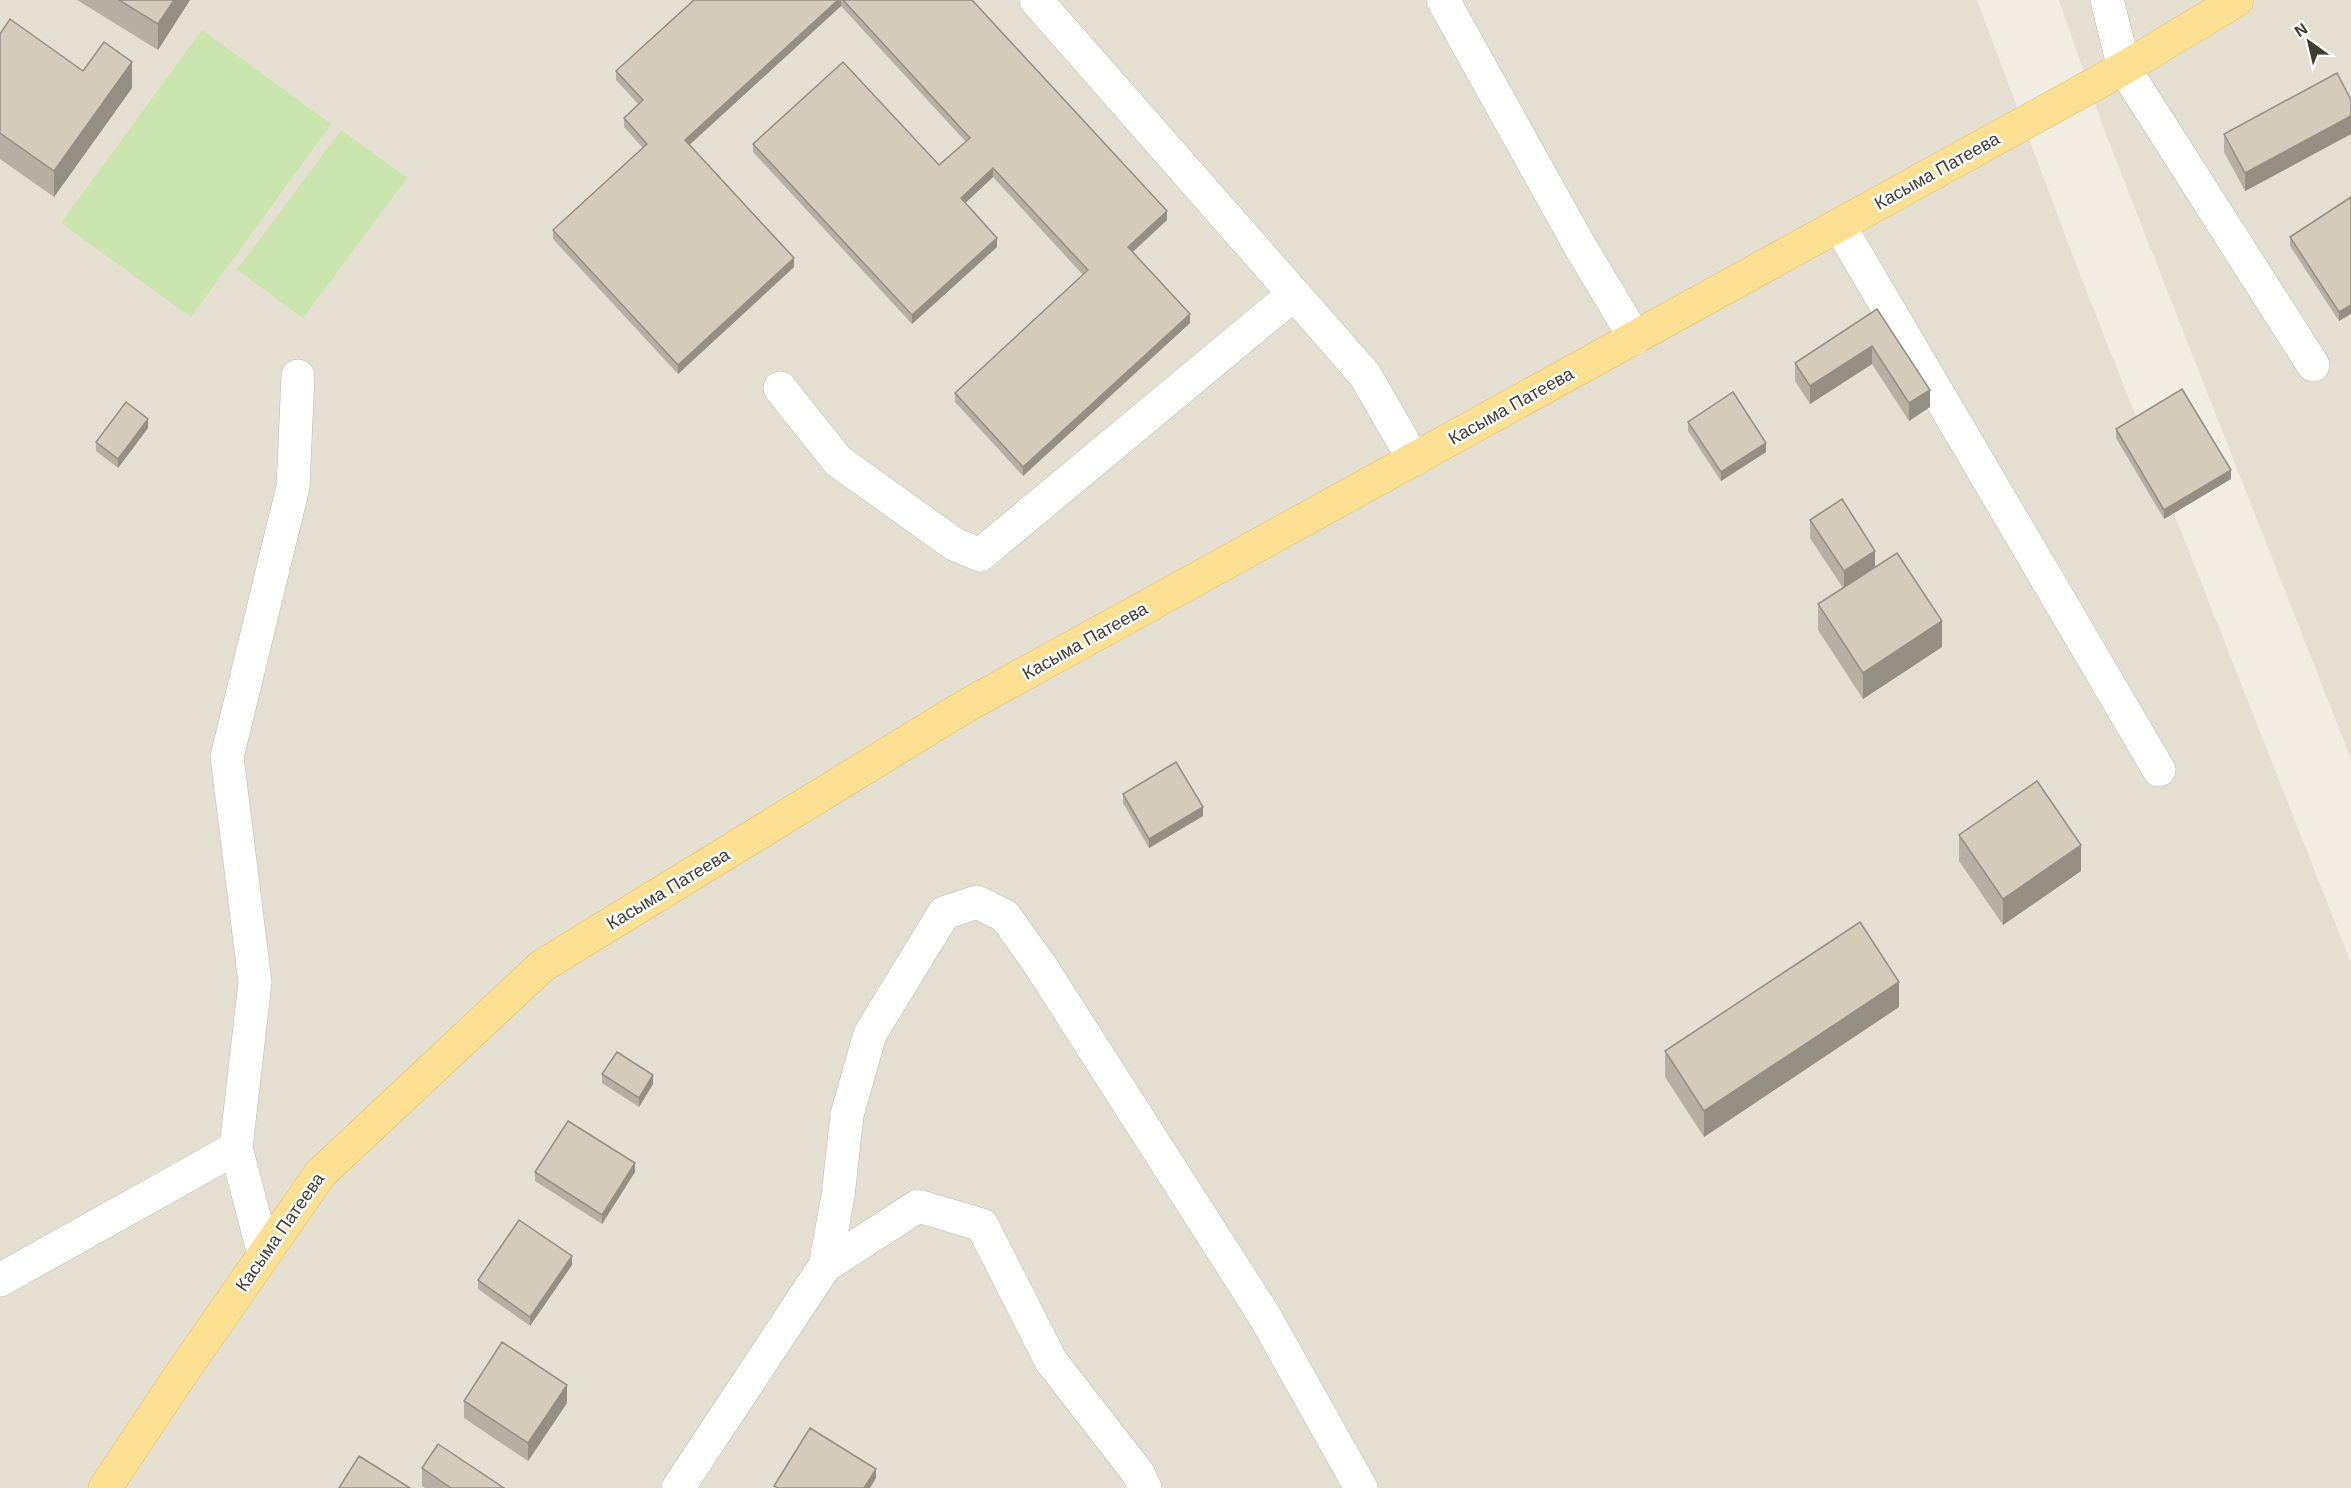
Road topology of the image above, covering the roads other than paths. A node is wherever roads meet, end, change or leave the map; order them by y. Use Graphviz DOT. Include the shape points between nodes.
graph roads {
  1 [pos="1036,0"];
  2 [pos="1443,0"];
  3 [pos="2107,0"];
  4 [pos="2237,0"];
  5 [pos="2124,68"];
  6 [pos="1839,225"];
  7 [pos="1294,294"];
  8 [pos="1635,338"];
  9 [pos="2313,365"];
  10 [pos="298,376"];
  11 [pos="780,388"];
  12 [pos="1414,460"];
  13 [pos="2159,770"];
  14 [pos="236,1148"];
  15 [pos="264,1254"];
  16 [pos="825,1266"];
  17 [pos="0,1280"];
  18 [pos="105,1488"];
  19 [pos="678,1488"];
  20 [pos="1145,1488"];
  21 [pos="1361,1488"];
  1 -- 7 [label="street"];
  2 -- 8 [label="street"];
  3 -- 5 [label="street"];
  4 -- 5 [label="main road, Касыма Патеева"];
  5 -- 6 [label="main road, Касыма Патеева"];
  5 -- 9 [label="street"];
  6 -- 8 [label="main road, Касыма Патеева"];
  6 -- 13 [label="street"];
  7 -- 11 [label="street" via="980,555 954,544 838,461"];
  7 -- 12 [label="street" via="1365,375"];
  8 -- 12 [label="main road, Касыма Патеева"];
  10 -- 14 [label="street" via="292,487 227,757 255,982"];
  12 -- 15 [label="main road, Касыма Патеева" via="964,707 543,966 320,1173"];
  14 -- 15 [label="street"];
  14 -- 17 [label="street"];
  15 -- 18 [label="main road, Касыма Патеева"];
  16 -- 19 [label="street"];
  16 -- 20 [label="street" via="918,1206 982,1225 1051,1361 1138,1473"];
  16 -- 21 [label="street" via="847,1115 870,1034 944,913 977,902 1005,916 1040,965 1264,1315"];
}
